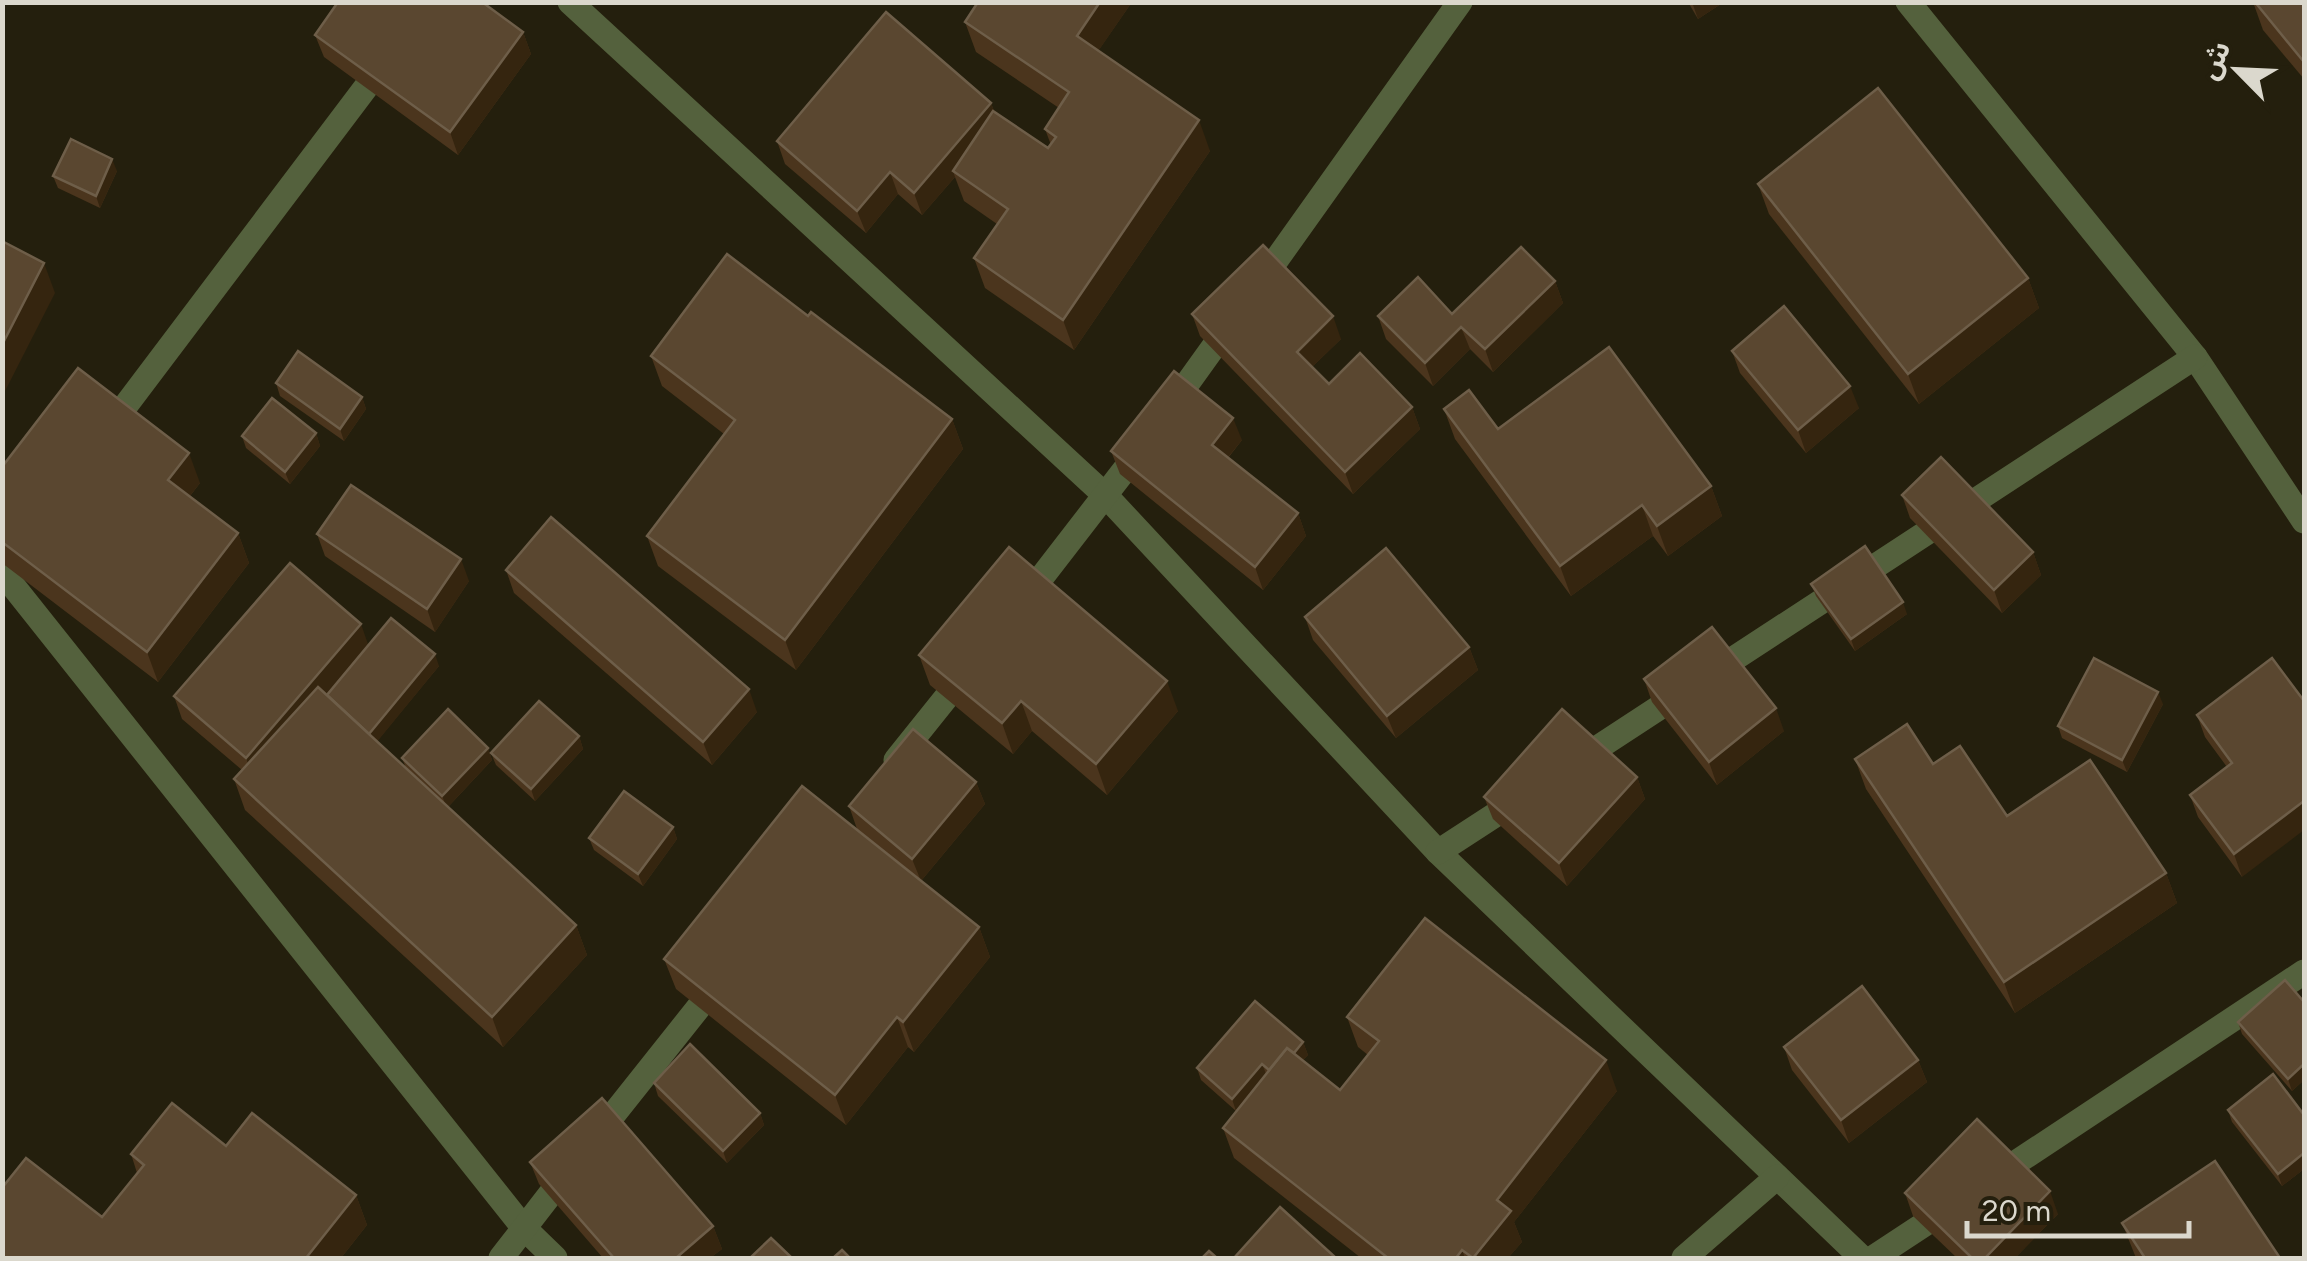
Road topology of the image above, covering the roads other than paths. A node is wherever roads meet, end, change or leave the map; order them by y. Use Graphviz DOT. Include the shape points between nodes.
graph roads {
  1 [pos="570,2"];
  2 [pos="1460,2"];
  3 [pos="1908,2"];
  4 [pos="394,50"];
  5 [pos="2195,356"];
  6 [pos="98,443"];
  7 [pos="1107,496"];
  8 [pos="2304,521"];
  9 [pos="6,565"];
  10 [pos="1008,621"];
  11 [pos="982,652"];
  12 [pos="883,776"];
  13 [pos="1438,852"];
  14 [pos="734,963"];
  15 [pos="2304,972"];
  16 [pos="1777,1177"];
  17 [pos="524,1227"];
  18 [pos="501,1258"];
  19 [pos="556,1258"];
  20 [pos="1684,1258"];
  21 [pos="1862,1258"];
  22 [pos="1873,1258"];
  1 -- 7 [label="street"];
  2 -- 7 [label="street"];
  3 -- 5 [label="street"];
  4 -- 6 [label="street"];
  5 -- 8 [label="street"];
  5 -- 13 [label="street"];
  7 -- 10 [label="street"];
  7 -- 13 [label="street"];
  9 -- 17 [label="street"];
  11 -- 12 [label="street"];
  13 -- 16 [label="street"];
  14 -- 17 [label="street"];
  15 -- 22 [label="street"];
  16 -- 20 [label="street"];
  16 -- 21 [label="street"];
  17 -- 18 [label="street"];
  17 -- 19 [label="street"];
}
